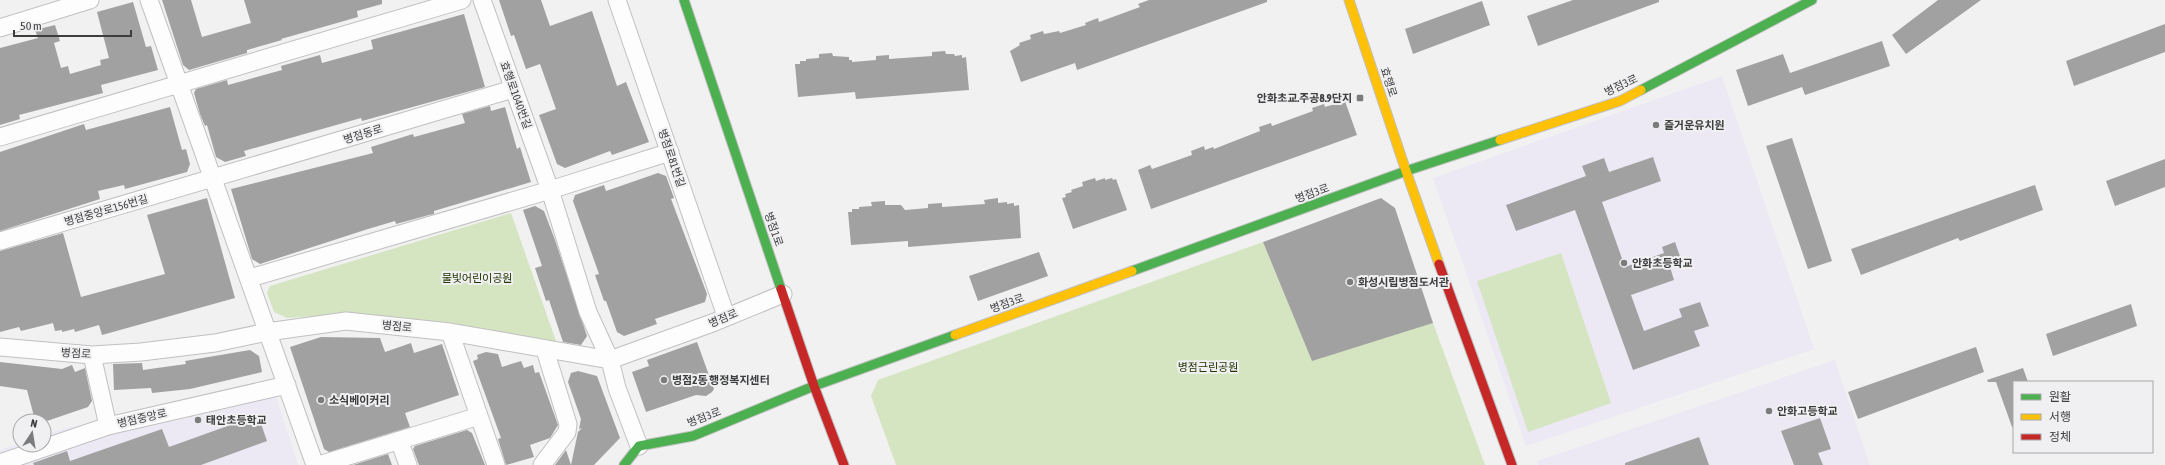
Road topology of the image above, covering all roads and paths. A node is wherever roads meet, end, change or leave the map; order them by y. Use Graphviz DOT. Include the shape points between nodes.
graph roads {
  1 [pos="90,0"];
  2 [pos="149,0"];
  3 [pos="462,0"];
  4 [pos="482,0"];
  5 [pos="617,0"];
  6 [pos="684,0"];
  7 [pos="1349,0"];
  8 [pos="1812,0"];
  9 [pos="0,28"];
  10 [pos="179,84"];
  11 [pos="513,89"];
  12 [pos="0,137"];
  13 [pos="670,152"];
  14 [pos="1406,171"];
  15 [pos="212,179"];
  16 [pos="550,190"];
  17 [pos="0,241"];
  18 [pos="250,278"];
  19 [pos="783,294"];
  20 [pos="726,316"];
  21 [pos="266,332"];
  22 [pos="450,332"];
  23 [pos="0,347"];
  24 [pos="545,350"];
  25 [pos="92,355"];
  26 [pos="610,360"];
  27 [pos="287,385"];
  28 [pos="814,386"];
  29 [pos="479,416"];
  30 [pos="108,426"];
  31 [pos="399,440"];
  32 [pos="639,446"];
  33 [pos="0,463"];
  34 [pos="315,465"];
  35 [pos="318,465"];
  36 [pos="408,465"];
  37 [pos="496,465"];
  38 [pos="542,465"];
  39 [pos="624,465"];
  40 [pos="844,465"];
  41 [pos="1512,465"];
  1 -- 9 [label="street"];
  2 -- 10 [label="street"];
  3 -- 10 [label="street"];
  4 -- 11 [label="street, 효행로1040번길"];
  5 -- 13 [label="street, 병점로81번길"];
  6 -- 19 [label="street, 병점1로"];
  7 -- 14 [label="street, 효행로"];
  8 -- 14 [label="street, 병점3로" via="1620,101"];
  10 -- 12 [label="street"];
  10 -- 15 [label="street"];
  11 -- 15 [label="street, 병점동로"];
  11 -- 16 [label="street, 효행로1040번길"];
  13 -- 16 [label="street"];
  13 -- 20 [label="street, 병점로81번길"];
  14 -- 28 [label="street, 병점3로"];
  14 -- 41 [label="street"];
  15 -- 17 [label="street, 병점중앙로156번길"];
  15 -- 18 [label="street"];
  16 -- 18 [label="street"];
  16 -- 26 [label="street, 효행로1040번길" via="588,312"];
  18 -- 21 [label="street"];
  19 -- 20 [label="street, 병점로"];
  19 -- 28 [label="street, 병점1로"];
  20 -- 26 [label="street, 병점로"];
  21 -- 22 [label="street, 병점로" via="346,321"];
  21 -- 25 [label="street, 병점로" via="215,343"];
  21 -- 27 [label="street"];
  22 -- 24 [label="street, 병점로"];
  22 -- 29 [label="street"];
  23 -- 25 [label="street, 병점로"];
  24 -- 26 [label="street, 병점로"];
  24 -- 38 [label="street" via="568,424 567,432"];
  25 -- 30 [label="street"];
  26 -- 32 [label="street, 효행로1040번길"];
  27 -- 30 [label="street, 병점중앙로"];
  27 -- 34 [label="street"];
  28 -- 32 [label="street, 병점3로" via="693,436"];
  28 -- 40 [label="street, 병점1로"];
  29 -- 31 [label="street"];
  29 -- 37 [label="street"];
  30 -- 33 [label="street, 병점중앙로"];
  31 -- 35 [label="street"];
  31 -- 36 [label="street"];
  32 -- 39 [label="street"];
}
